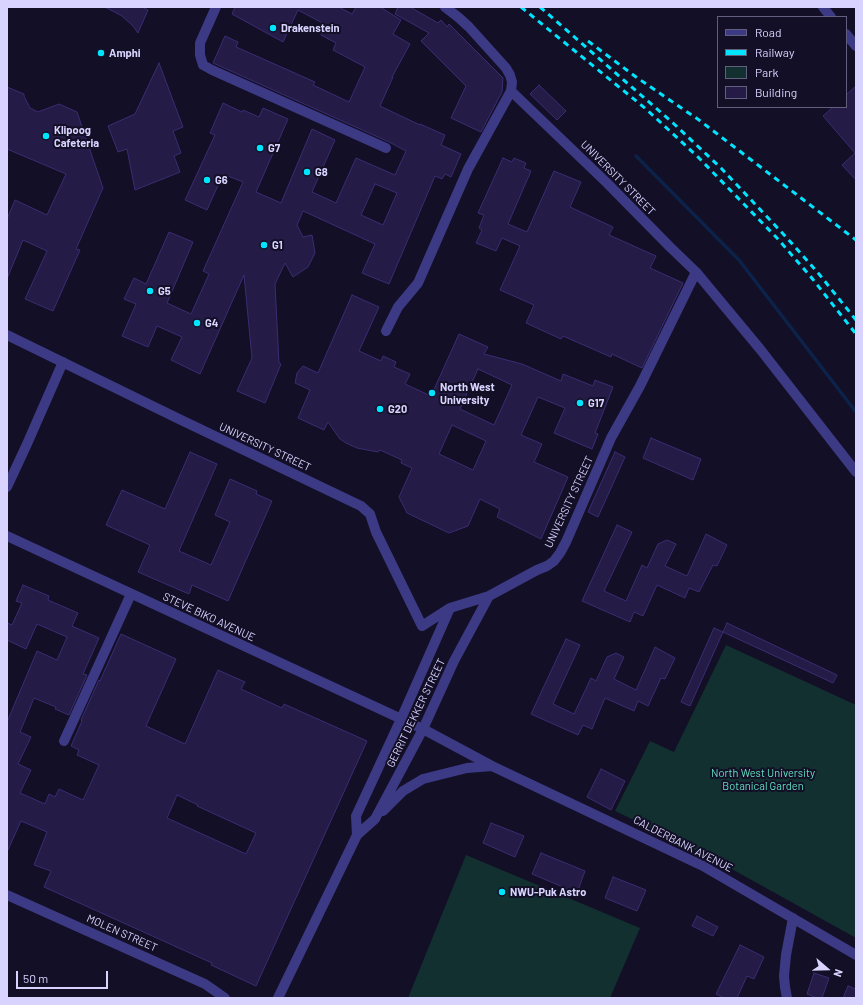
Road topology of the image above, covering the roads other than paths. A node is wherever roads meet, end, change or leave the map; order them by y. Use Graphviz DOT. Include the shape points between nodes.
graph roads {
  1 [pos="216,7"];
  2 [pos="445,7"];
  3 [pos="823,7"];
  4 [pos="830,16"];
  5 [pos="847,35"];
  6 [pos="856,46"];
  7 [pos="511,91"];
  8 [pos="386,148"];
  9 [pos="696,272"];
  10 [pos="386,331"];
  11 [pos="7,335"];
  12 [pos="63,362"];
  13 [pos="856,472"];
  14 [pos="7,487"];
  15 [pos="7,536"];
  16 [pos="131,594"];
  17 [pos="489,596"];
  18 [pos="450,608"];
  19 [pos="401,719"];
  20 [pos="423,729"];
  21 [pos="64,741"];
  22 [pos="492,766"];
  23 [pos="375,819"];
  24 [pos="357,835"];
  25 [pos="7,895"];
  26 [pos="794,918"];
  27 [pos="856,955"];
  28 [pos="225,998"];
  29 [pos="278,998"];
  30 [pos="787,998"];
  1 -- 8 [label="street" via="200,43 203,65"];
  2 -- 7 [label="street" via="469,27 506,68 512,82"];
  3 -- 4 [label="street"];
  5 -- 6 [label="street"];
  7 -- 9 [label="street, UNIVERSITY STREET"];
  7 -- 10 [label="street" via="468,169 418,283 398,307"];
  9 -- 13 [label="street"];
  9 -- 17 [label="street, UNIVERSITY STREET" via="640,386 611,438 560,552 547,566"];
  11 -- 12 [label="street, UNIVERSITY STREET"];
  12 -- 14 [label="street"];
  12 -- 18 [label="street, UNIVERSITY STREET" via="361,506 370,514 376,532 422,626"];
  15 -- 16 [label="street, STEVE BIKO AVENUE"];
  16 -- 19 [label="street, STEVE BIKO AVENUE"];
  16 -- 21 [label="street"];
  17 -- 18 [label="street, UNIVERSITY STREET"];
  17 -- 20 [label="street, GERRIT DEKKER STREET" via="454,661"];
  18 -- 19 [label="street, GERRIT DEKKER STREET"];
  19 -- 20 [label="street, CALDERBANK AVENUE"];
  19 -- 24 [label="street, GERRIT DEKKER STREET" via="356,816"];
  20 -- 22 [label="street, CALDERBANK AVENUE"];
  20 -- 23 [label="street, GERRIT DEKKER STREET"];
  22 -- 23 [label="street, CALDERBANK AVENUE" via="467,768 423,779 403,791"];
  22 -- 26 [label="street, CALDERBANK AVENUE" via="703,866"];
  23 -- 24 [label="street, GERRIT DEKKER STREET"];
  24 -- 29 [label="street, GERRIT DEKKER STREET"];
  25 -- 28 [label="street, MOLEN STREET" via="205,984"];
  26 -- 27 [label="street, CALDERBANK AVENUE"];
  26 -- 30 [label="street" via="784,976"];
}
